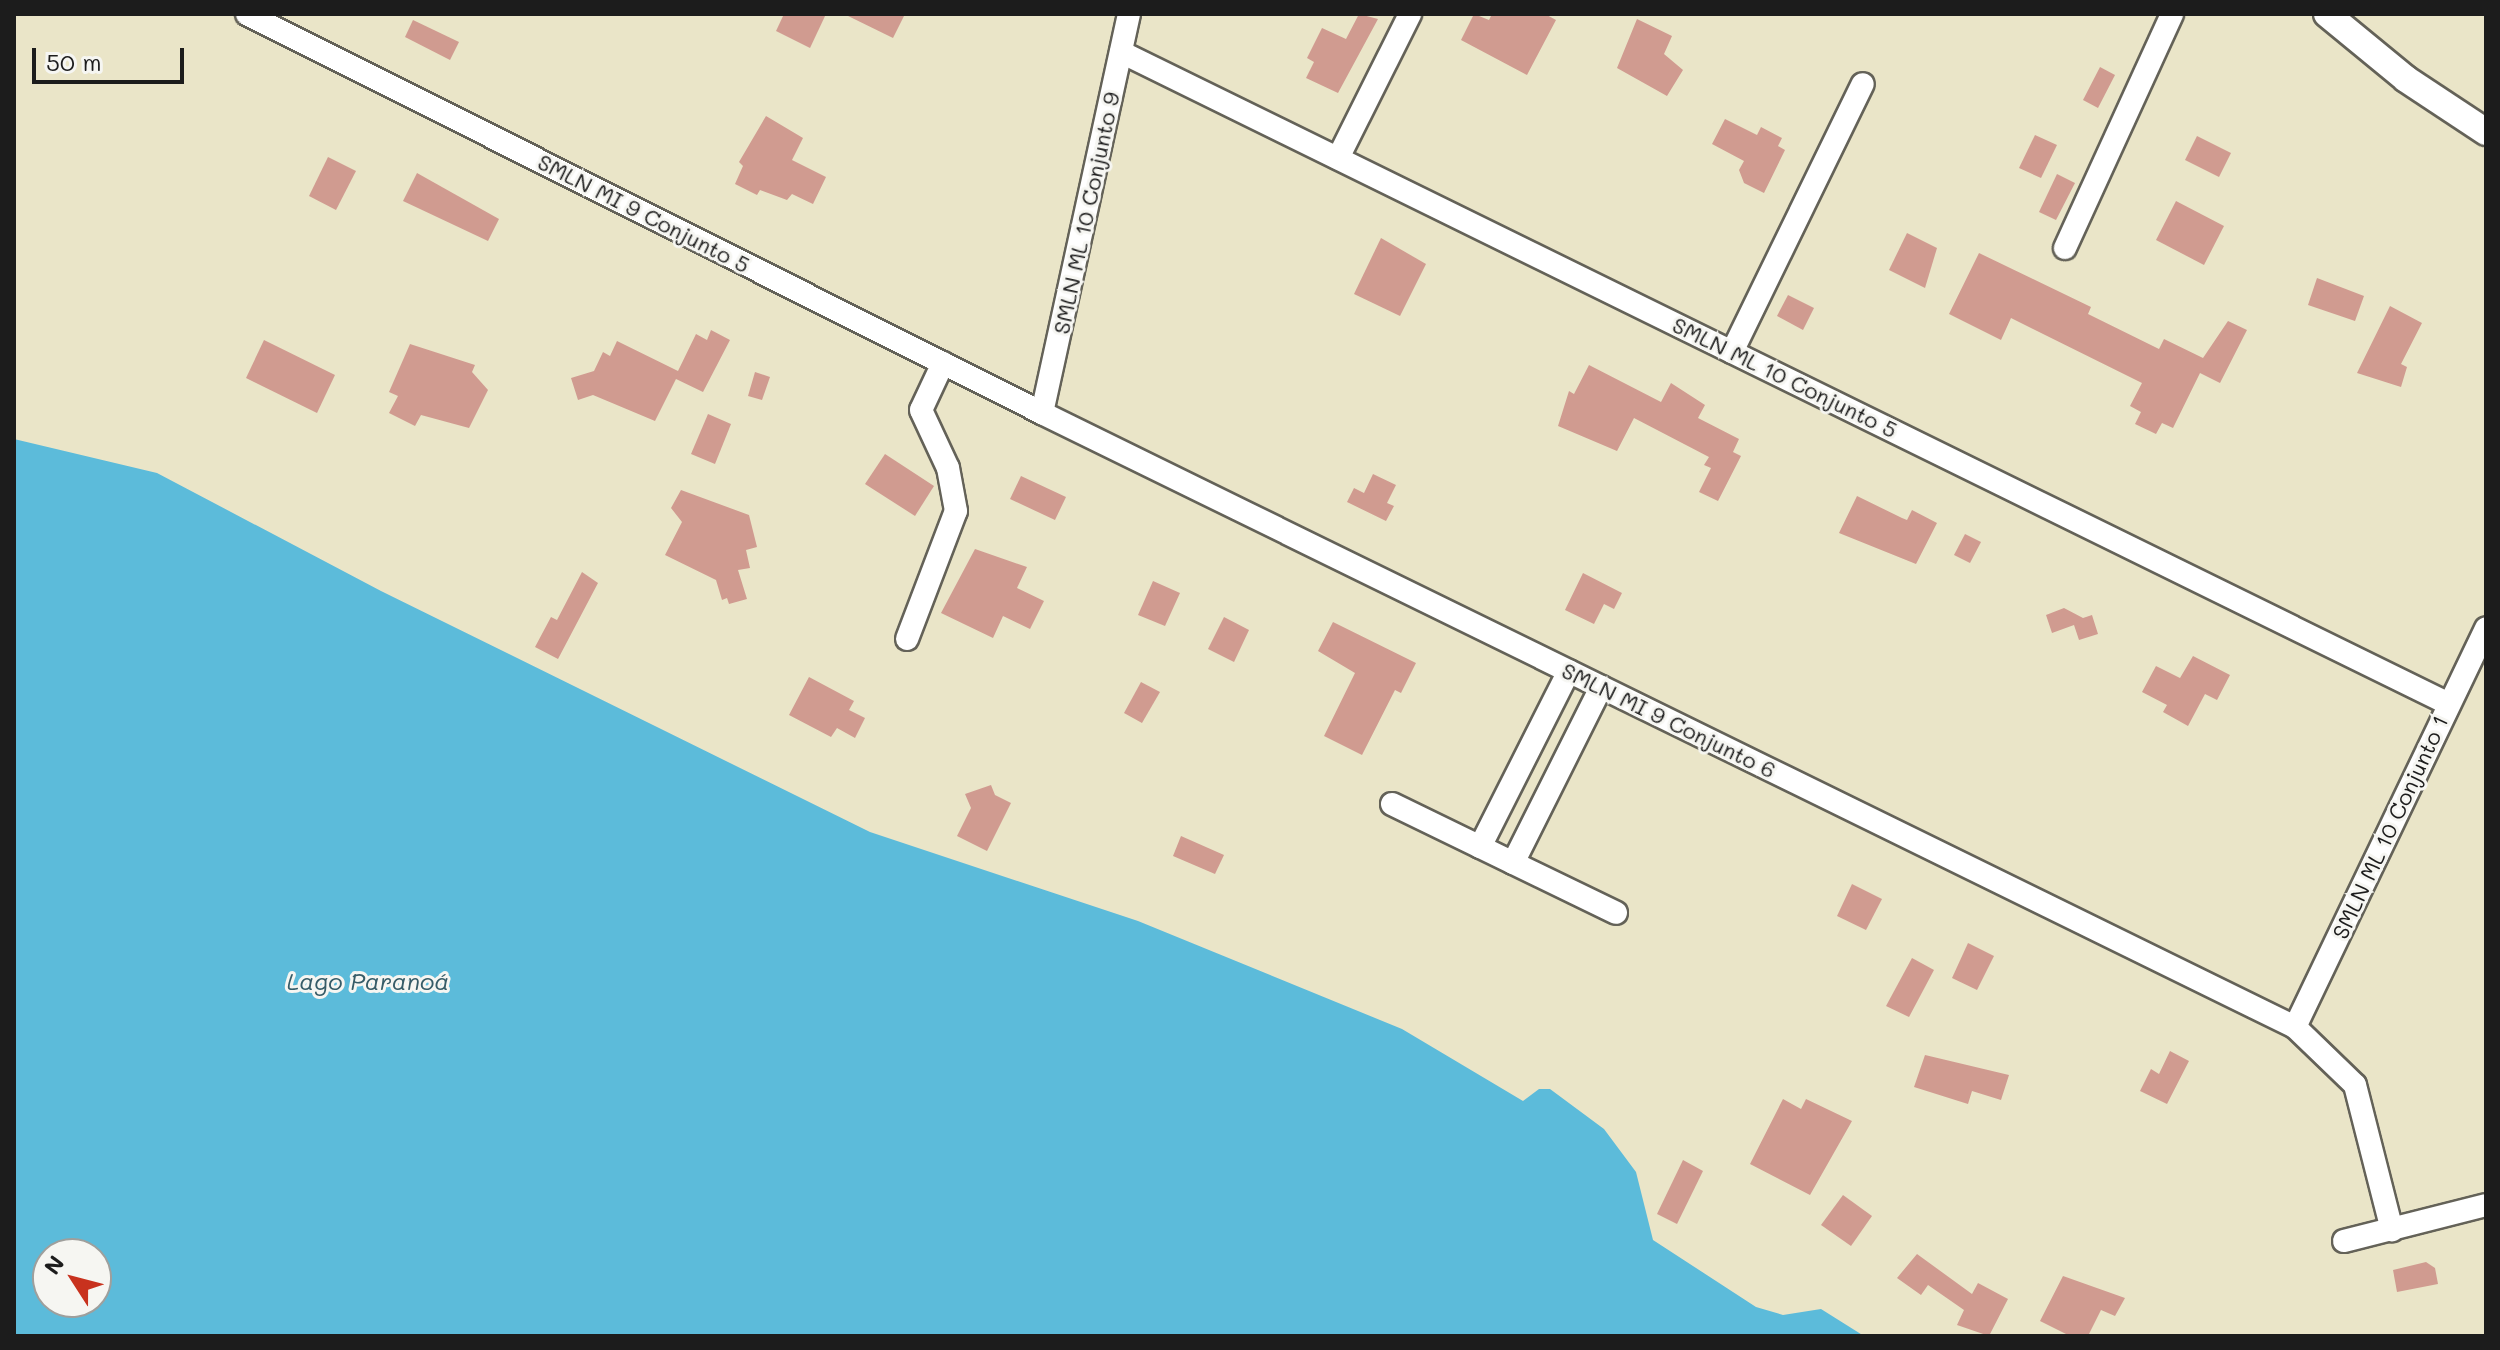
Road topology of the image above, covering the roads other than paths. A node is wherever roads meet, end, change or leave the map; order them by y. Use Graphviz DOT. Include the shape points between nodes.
graph roads {
  1 [pos="247,14"];
  2 [pos="1129,14"];
  3 [pos="1410,14"];
  4 [pos="2172,14"];
  5 [pos="2327,14"];
  6 [pos="1121,52"];
  7 [pos="1863,84"];
  8 [pos="2486,132"];
  9 [pos="1338,158"];
  10 [pos="2065,248"];
  11 [pos="1732,352"];
  12 [pos="943,363"];
  13 [pos="1042,413"];
  14 [pos="2486,628"];
  15 [pos="907,639"];
  16 [pos="1569,671"];
  17 [pos="1601,687"];
  18 [pos="2449,704"];
  19 [pos="1392,804"];
  20 [pos="1480,847"];
  21 [pos="1513,863"];
  22 [pos="1616,913"];
  23 [pos="2295,1027"];
  24 [pos="2486,1205"];
  25 [pos="2392,1230"];
  26 [pos="2344,1241"];
  1 -- 12 [label="street, SMLN MI 9 Conjunto 5"];
  2 -- 6 [label="street, SMLN ML 10 Conjunto 9"];
  3 -- 9 [label="street"];
  4 -- 10 [label="street"];
  5 -- 8 [label="main road" via="2406,79"];
  6 -- 9 [label="street, SMLN ML 10 Conjunto 5"];
  6 -- 13 [label="street, SMLN ML 10 Conjunto 9"];
  7 -- 11 [label="street"];
  9 -- 11 [label="street, SMLN ML 10 Conjunto 5"];
  11 -- 18 [label="street, SMLN ML 10 Conjunto 5"];
  12 -- 13 [label="street, SMLN MI 9 Conjunto 5"];
  12 -- 15 [label="street" via="921,410 948,468 956,511"];
  13 -- 16 [label="street, SMLN MI 9 Conjunto 6"];
  14 -- 18 [label="street, SMLN ML 10 Conjunto 1"];
  16 -- 17 [label="street, SMLN MI 9 Conjunto 6"];
  16 -- 20 [label="street"];
  17 -- 21 [label="street"];
  17 -- 23 [label="street, SMLN MI 9 Conjunto 6"];
  18 -- 23 [label="street, SMLN ML 10 Conjunto 1"];
  19 -- 20 [label="street"];
  20 -- 21 [label="street"];
  21 -- 22 [label="street"];
  23 -- 25 [label="street, SMLN MI 9 Conjunto 6" via="2355,1085"];
  24 -- 25 [label="street"];
  25 -- 26 [label="street"];
}
